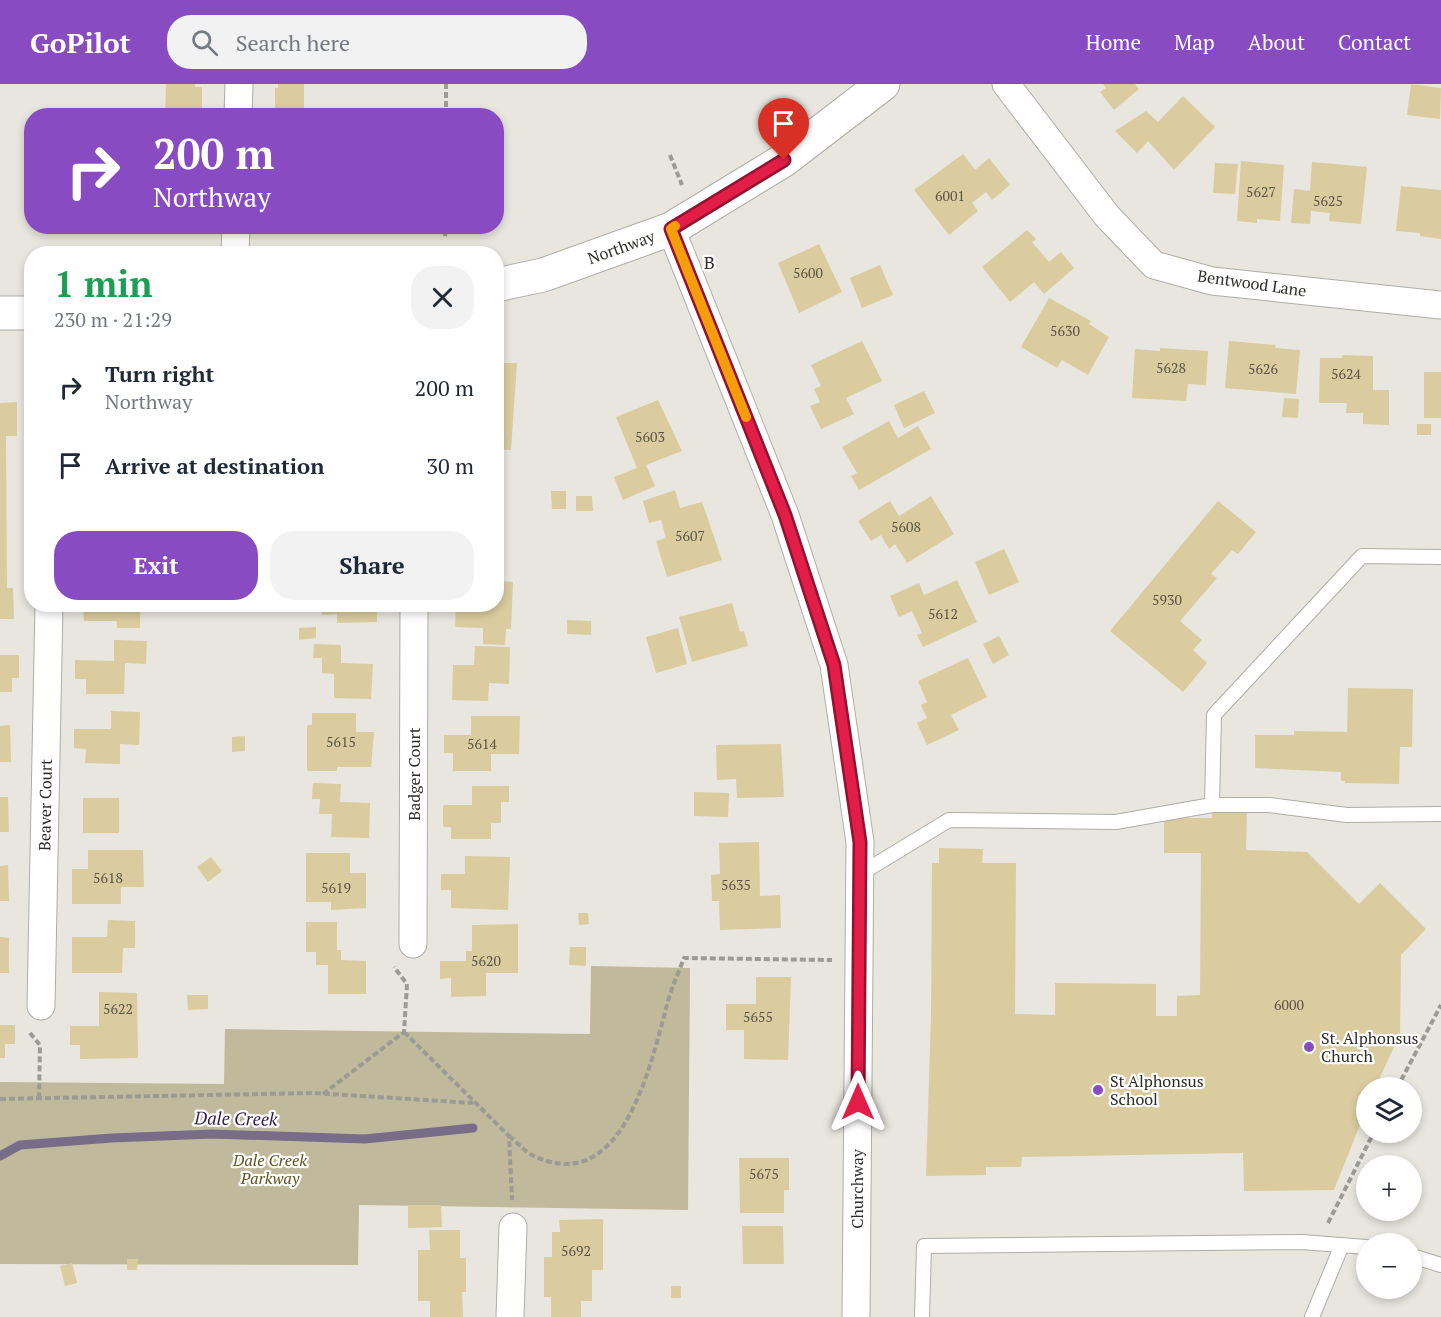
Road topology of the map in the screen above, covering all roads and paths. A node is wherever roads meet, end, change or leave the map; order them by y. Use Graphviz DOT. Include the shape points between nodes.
graph roads {
  1 [pos="239,84"];
  2 [pos="446,84"];
  3 [pos="883,84"];
  4 [pos="1006,84"];
  5 [pos="238,108"];
  6 [pos="446,108"];
  7 [pos="671,229"];
  8 [pos="504,283"];
  9 [pos="1441,305"];
  10 [pos="0,313"];
  11 [pos="24,313"];
  12 [pos="1441,557"];
  13 [pos="49,612"];
  14 [pos="414,612"];
  15 [pos="1212,805"];
  16 [pos="1441,814"];
  17 [pos="860,874"];
  18 [pos="413,944"];
  19 [pos="832,960"];
  20 [pos="393,966"];
  21 [pos="1441,1005"];
  22 [pos="41,1006"];
  23 [pos="26,1028"];
  24 [pos="404,1032"];
  25 [pos="1403,1077"];
  26 [pos="323,1094"];
  27 [pos="0,1099"];
  28 [pos="39,1099"];
  29 [pos="473,1103"];
  30 [pos="509,1136"];
  31 [pos="1368,1143"];
  32 [pos="513,1227"];
  33 [pos="1318,1243"];
  34 [pos="1342,1245"];
  35 [pos="1356,1246"];
  36 [pos="1422,1259"];
  37 [pos="1441,1265"];
  38 [pos="510,1317"];
  39 [pos="856,1317"];
  40 [pos="922,1317"];
  41 [pos="1312,1317"];
  1 -- 5 [label="street"];
  2 -- 6 [label="path"];
  3 -- 7 [label="street, Northway" via="784,160"];
  4 -- 9 [label="street, Bentwood Lane" via="1107,216 1154,265 1212,281"];
  7 -- 8 [label="street, Northway" via="543,274"];
  7 -- 17 [label="street, Churchway" via="785,515 834,665 860,842"];
  10 -- 11 [label="street"];
  12 -- 15 [label="lane" via="1362,556 1214,715"];
  13 -- 22 [label="street, Beaver Court"];
  14 -- 18 [label="street, Badger Court"];
  15 -- 16 [label="lane" via="1269,805 1347,815"];
  15 -- 17 [label="lane" via="1116,822 950,820"];
  17 -- 39 [label="street, Churchway"];
  19 -- 30 [label="path" via="684,958 667,1002 652,1063 626,1125 593,1157 567,1165 533,1156"];
  20 -- 24 [label="path" via="407,984"];
  21 -- 25 [label="path"];
  23 -- 28 [label="path" via="40,1045"];
  24 -- 26 [label="path"];
  24 -- 29 [label="path"];
  26 -- 28 [label="path"];
  26 -- 29 [label="path"];
  27 -- 28 [label="path"];
  29 -- 30 [label="path"];
  30 -- 32 [label="path"];
  31 -- 33 [label="path"];
  32 -- 38 [label="street"];
  33 -- 34 [label="lane"];
  33 -- 40 [label="lane" via="924,1246"];
  34 -- 35 [label="lane"];
  34 -- 41 [label="lane"];
  36 -- 37 [label="lane"];
}
